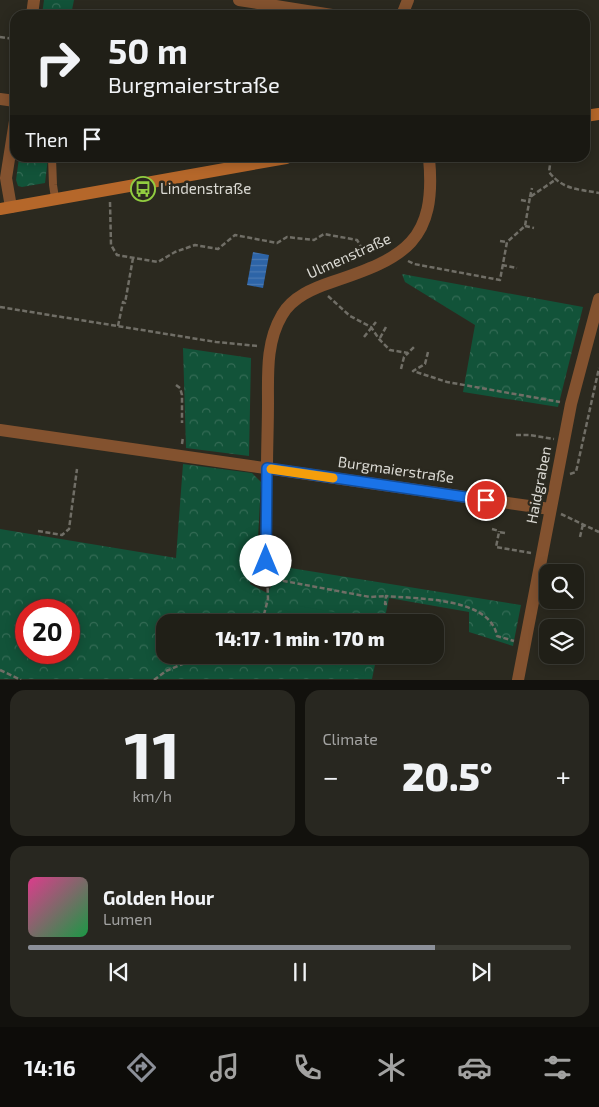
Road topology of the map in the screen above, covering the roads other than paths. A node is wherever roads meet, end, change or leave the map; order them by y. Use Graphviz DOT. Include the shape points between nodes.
graph roads {
  1 [pos="240,0"];
  2 [pos="301,10"];
  3 [pos="10,153"];
  4 [pos="52,162"];
  5 [pos="263,162"];
  6 [pos="429,162"];
  7 [pos="55,198"];
  8 [pos="6,208"];
  9 [pos="599,299"];
  10 [pos="0,430"];
  11 [pos="267,468"];
  12 [pos="550,509"];
  13 [pos="266,561"];
  14 [pos="518,680"];
  1 -- 2 [label="street"];
  3 -- 8 [label="street"];
  4 -- 7 [label="lane"];
  5 -- 7 [label="main road"];
  6 -- 11 [label="street, Ulmenstraße" via="430,198 425,220 411,244 398,255 357,274 318,287 298,298 283,312 274,330 268,361"];
  7 -- 8 [label="main road"];
  9 -- 12 [label="street, Haidgraben"];
  10 -- 11 [label="street, Burgmaierstraße"];
  11 -- 12 [label="street, Burgmaierstraße"];
  11 -- 13 [label="lane"];
  12 -- 14 [label="street, Haidgraben"];
}
